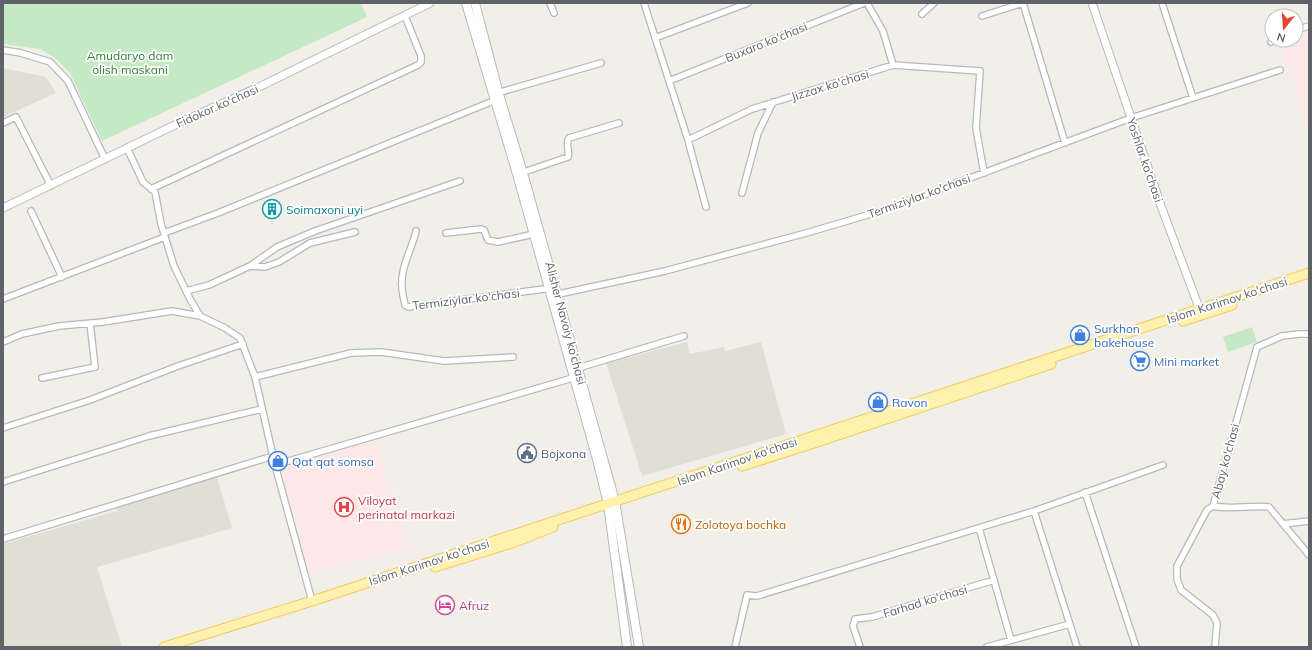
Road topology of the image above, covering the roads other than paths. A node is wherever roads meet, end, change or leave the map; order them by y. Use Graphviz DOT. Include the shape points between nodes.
graph roads {
  1 [pos="430,3"];
  2 [pos="466,3"];
  3 [pos="475,3"];
  4 [pos="550,3"];
  5 [pos="644,3"];
  6 [pos="748,3"];
  7 [pos="864,3"];
  8 [pos="867,3"];
  9 [pos="934,3"];
  10 [pos="1023,3"];
  11 [pos="1092,3"];
  12 [pos="1162,3"];
  13 [pos="554,13"];
  14 [pos="922,14"];
  15 [pos="405,16"];
  16 [pos="982,16"];
  17 [pos="655,38"];
  18 [pos="3,50"];
  19 [pos="601,63"];
  20 [pos="893,65"];
  21 [pos="1280,70"];
  22 [pos="669,81"];
  23 [pos="496,96"];
  24 [pos="1193,98"];
  25 [pos="774,102"];
  26 [pos="1131,118"];
  27 [pos="3,123"];
  28 [pos="619,123"];
  29 [pos="688,140"];
  30 [pos="1065,143"];
  31 [pos="127,148"];
  32 [pos="105,159"];
  33 [pos="984,173"];
  34 [pos="520,174"];
  35 [pos="460,180"];
  36 [pos="51,186"];
  37 [pos="151,189"];
  38 [pos="742,193"];
  39 [pos="706,207"];
  40 [pos="3,208"];
  41 [pos="31,211"];
  42 [pos="416,231"];
  43 [pos="355,232"];
  44 [pos="446,233"];
  45 [pos="534,234"];
  46 [pos="164,235"];
  47 [pos="250,266"];
  48 [pos="1309,273"];
  49 [pos="62,277"];
  50 [pos="1309,279"];
  51 [pos="186,291"];
  52 [pos="553,291"];
  53 [pos="3,299"];
  54 [pos="1201,312"];
  55 [pos="200,316"];
  56 [pos="90,323"];
  57 [pos="1309,334"];
  58 [pos="684,336"];
  59 [pos="3,342"];
  60 [pos="243,344"];
  61 [pos="513,357"];
  62 [pos="577,374"];
  63 [pos="255,377"];
  64 [pos="42,378"];
  65 [pos="262,409"];
  66 [pos="3,428"];
  67 [pos="273,456"];
  68 [pos="1163,464"];
  69 [pos="275,465"];
  70 [pos="3,482"];
  71 [pos="1085,492"];
  72 [pos="612,505"];
  73 [pos="1213,506"];
  74 [pos="1034,511"];
  75 [pos="1309,520"];
  76 [pos="1283,524"];
  77 [pos="979,528"];
  78 [pos="3,539"];
  79 [pos="1309,555"];
  80 [pos="994,580"];
  81 [pos="312,601"];
  82 [pos="1070,624"];
  83 [pos="1011,640"];
  84 [pos="164,647"];
  85 [pos="184,647"];
  86 [pos="627,647"];
  87 [pos="639,647"];
  88 [pos="735,647"];
  89 [pos="860,647"];
  90 [pos="987,647"];
  91 [pos="1078,647"];
  92 [pos="1136,647"];
  93 [pos="1215,647"];
  1 -- 15 [label="street, Fidokor ko'chasi"];
  2 -- 23 [label="main road, Alisher Navoiy ko’chasi"];
  3 -- 23 [label="main road, Alisher Navoiy ko’chasi"];
  4 -- 13 [label="street"];
  5 -- 17 [label="street"];
  6 -- 17 [label="street"];
  7 -- 22 [label="street, Buxaro ko'chasi"];
  8 -- 20 [label="street" via="883,31"];
  9 -- 14 [label="street"];
  10 -- 16 [label="street"];
  10 -- 30 [label="street"];
  11 -- 26 [label="street, Yoshlar ko'chasi"];
  12 -- 24 [label="street"];
  15 -- 31 [label="street, Fidokor ko'chasi"];
  15 -- 37 [label="street" via="421,56 418,65"];
  17 -- 22 [label="street"];
  18 -- 32 [label="street" via="50,62 68,80"];
  19 -- 23 [label="street"];
  20 -- 25 [label="street, Jizzax ko'chasi"];
  20 -- 33 [label="street, Jizzax ko'chasi" via="980,71 976,128"];
  21 -- 24 [label="street, Termiziylar ko'chasi"];
  22 -- 29 [label="street"];
  23 -- 34 [label="main road, Alisher Navoiy ko’chasi"];
  23 -- 46 [label="street"];
  24 -- 26 [label="street, Termiziylar ko'chasi"];
  25 -- 29 [label="street, Jizzax ko'chasi" via="752,109"];
  25 -- 38 [label="street" via="758,133"];
  26 -- 30 [label="street, Termiziylar ko'chasi"];
  26 -- 54 [label="street, Yoshlar ko'chasi"];
  27 -- 36 [label="street" via="16,117"];
  28 -- 34 [label="street" via="569,138 568,157"];
  29 -- 39 [label="street"];
  30 -- 33 [label="street, Termiziylar ko'chasi"];
  31 -- 32 [label="street, Fidokor ko'chasi"];
  31 -- 37 [label="street" via="143,182"];
  32 -- 36 [label="street, Fidokor ko'chasi"];
  33 -- 52 [label="street, Termiziylar ko'chasi" via="884,210 810,232 665,271"];
  34 -- 45 [label="main road, Alisher Navoiy ko’chasi"];
  34 -- 52 [label="main road, Alisher Navoiy ko’chasi"];
  35 -- 47 [label="street" via="315,231 277,247"];
  36 -- 40 [label="street, Fidokor ko'chasi"];
  37 -- 46 [label="street" via="155,192"];
  41 -- 49 [label="street"];
  42 -- 52 [label="street, Termiziylar ko'chasi" via="404,266 401,286 408,307"];
  43 -- 47 [label="street" via="310,243 279,262 265,267"];
  44 -- 45 [label="street" via="481,229 488,240 498,242"];
  45 -- 52 [label="main road, Alisher Navoiy ko’chasi"];
  46 -- 49 [label="street"];
  46 -- 51 [label="street" via="174,266"];
  47 -- 51 [label="street" via="209,285"];
  48 -- 54 [label="main road, Islom Karimov ko'chasi"];
  49 -- 53 [label="street"];
  50 -- 54 [label="main road, Islom Karimov ko'chasi"];
  51 -- 55 [label="street"];
  52 -- 62 [label="main road, Alisher Navoiy ko’chasi"];
  54 -- 72 [label="main road, Islom Karimov ko'chasi" via="808,445"];
  55 -- 56 [label="street" via="172,311"];
  55 -- 60 [label="street" via="225,328 240,338"];
  56 -- 59 [label="street" via="22,334"];
  56 -- 64 [label="street" via="95,367"];
  57 -- 73 [label="street, Abay ko'chasi" via="1282,336 1257,347"];
  58 -- 62 [label="street"];
  60 -- 63 [label="street"];
  60 -- 66 [label="street" via="90,400"];
  61 -- 63 [label="street" via="444,361 381,352 351,353"];
  62 -- 69 [label="street"];
  62 -- 72 [label="main road, Alisher Navoiy ko’chasi"];
  63 -- 65 [label="street"];
  65 -- 67 [label="street"];
  65 -- 70 [label="street" via="149,436"];
  67 -- 69 [label="street"];
  67 -- 78 [label="street"];
  68 -- 71 [label="street"];
  69 -- 81 [label="street"];
  71 -- 74 [label="street"];
  71 -- 92 [label="street"];
  72 -- 81 [label="main road, Islom Karimov ko'chasi"];
  72 -- 85 [label="main road, Islom Karimov ko'chasi" via="322,604"];
  72 -- 86 [label="main road, Alisher Navoiy ko’chasi"];
  72 -- 87 [label="main road, Alisher Navoiy ko’chasi"];
  73 -- 76 [label="street" via="1269,507"];
  73 -- 93 [label="street, Abay ko'chasi" via="1207,510 1184,551 1177,566 1177,579 1181,590 1213,616 1217,624"];
  74 -- 77 [label="street"];
  74 -- 82 [label="street"];
  75 -- 76 [label="street"];
  76 -- 79 [label="street"];
  77 -- 80 [label="street"];
  77 -- 88 [label="street" via="757,596 747,595"];
  80 -- 83 [label="street"];
  80 -- 89 [label="street, Farhad ko'chasi" via="872,617 855,619 853,626"];
  81 -- 84 [label="main road, Islom Karimov ko'chasi"];
  82 -- 83 [label="street"];
  82 -- 91 [label="street"];
  83 -- 90 [label="street"];
}
